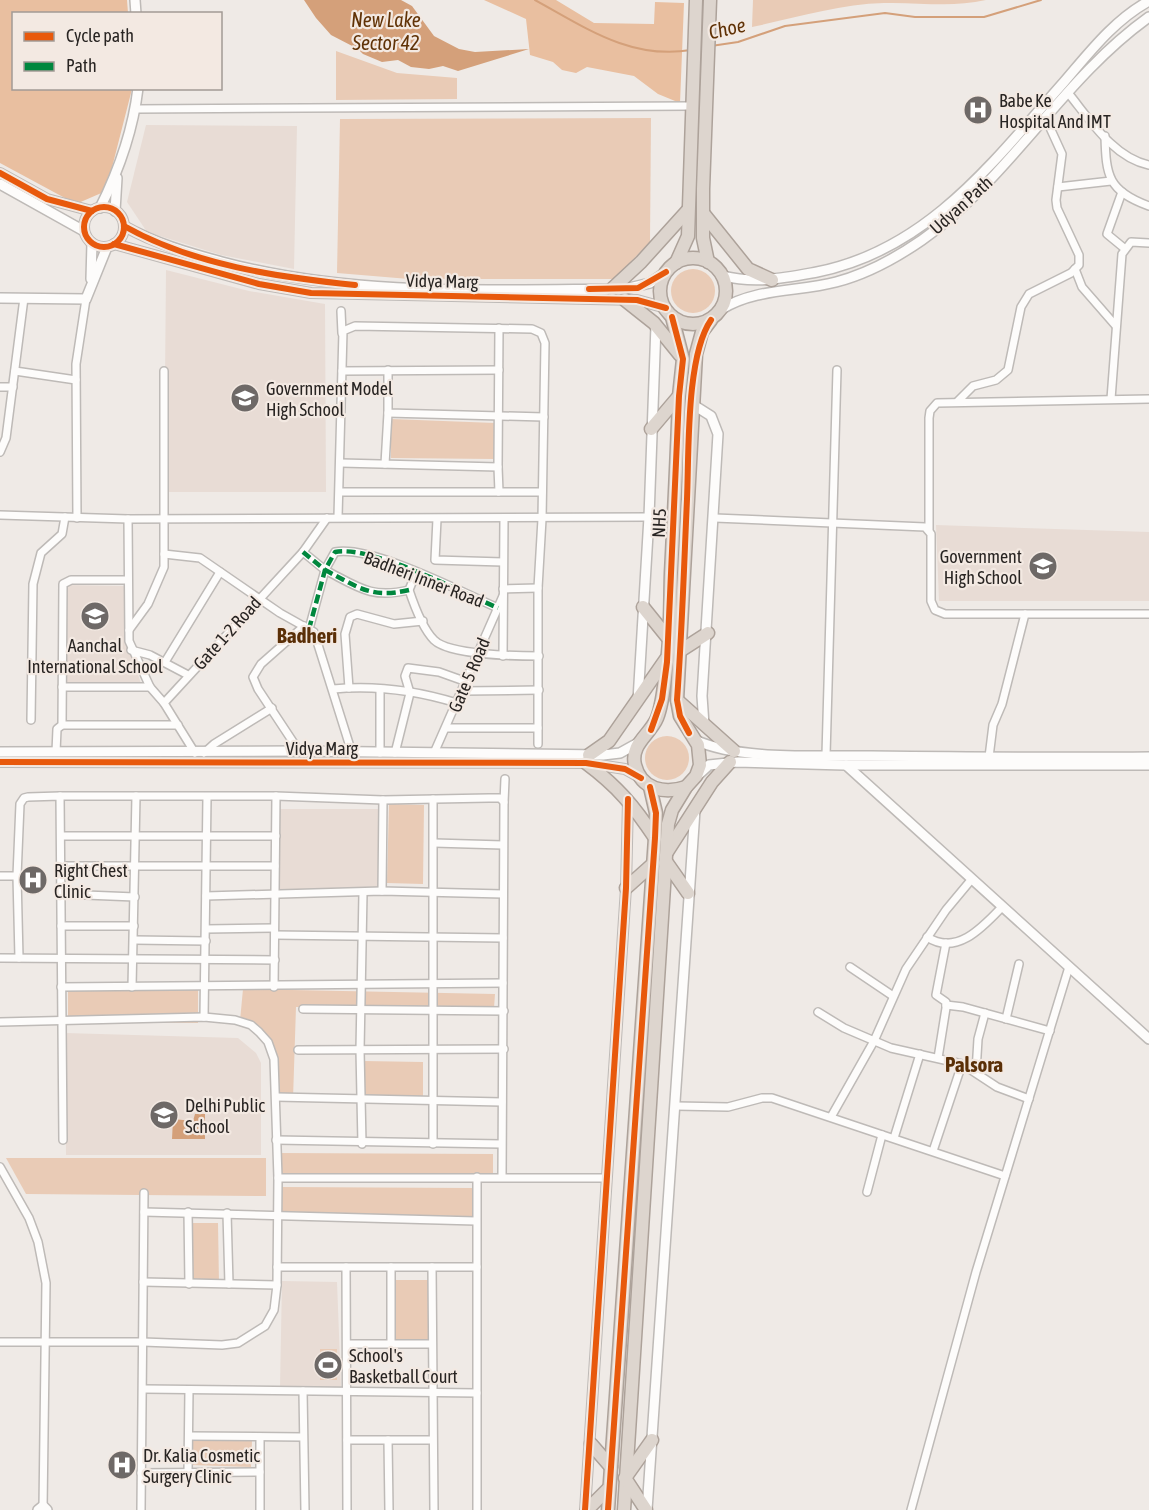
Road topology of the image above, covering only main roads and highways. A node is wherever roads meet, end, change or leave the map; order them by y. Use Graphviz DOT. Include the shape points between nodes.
graph roads {
  1 [pos="696,0"];
  2 [pos="710,0"];
  3 [pos="1149,1"];
  4 [pos="1149,17"];
  5 [pos="138,90"];
  6 [pos="0,173"];
  7 [pos="118,173"];
  8 [pos="0,184"];
  9 [pos="96,210"];
  10 [pos="688,210"];
  11 [pos="115,211"];
  12 [pos="703,213"];
  13 [pos="124,226"];
  14 [pos="84,231"];
  15 [pos="92,243"];
  16 [pos="111,245"];
  17 [pos="708,262"];
  18 [pos="676,263"];
  19 [pos="666,272"];
  20 [pos="723,276"];
  21 [pos="772,280"];
  22 [pos="91,284"];
  23 [pos="612,289"];
  24 [pos="0,298"];
  25 [pos="626,300"];
  26 [pos="722,309"];
  27 [pos="669,313"];
  28 [pos="711,320"];
  29 [pos="656,325"];
  30 [pos="683,359"];
  31 [pos="679,396"];
  32 [pos="692,404"];
  33 [pos="651,429"];
  34 [pos="643,607"];
  35 [pos="708,633"];
  36 [pos="668,638"];
  37 [pos="680,651"];
  38 [pos="668,656"];
  39 [pos="676,700"];
  40 [pos="638,702"];
  41 [pos="704,725"];
  42 [pos="692,736"];
  43 [pos="638,743"];
  44 [pos="2,751"];
  45 [pos="732,757"];
  46 [pos="1149,757"];
  47 [pos="587,759"];
  48 [pos="846,760"];
  49 [pos="2,764"];
  50 [pos="1149,765"];
  51 [pos="696,776"];
  52 [pos="646,783"];
  53 [pos="686,787"];
  54 [pos="628,800"];
  55 [pos="694,810"];
  56 [pos="655,838"];
  57 [pos="667,858"];
  58 [pos="654,863"];
  59 [pos="626,888"];
  60 [pos="688,893"];
  61 [pos="1149,1039"];
  62 [pos="652,1440"];
  63 [pos="591,1444"];
  64 [pos="611,1467"];
  65 [pos="625,1478"];
  66 [pos="609,1488"];
  67 [pos="586,1510"];
  68 [pos="608,1510"];
  69 [pos="624,1510"];
  70 [pos="646,1510"];
  1 -- 10 [label="highway"];
  2 -- 12 [label="highway"];
  3 -- 21 [label="main road, Udyan Path" via="1103,37 937,216 871,257"];
  4 -- 26 [label="main road, Udyan Path" via="1102,55 955,215 881,266 836,282 736,300"];
  5 -- 7 [label="main road"];
  6 -- 9 [label="main road" via="46,199"];
  7 -- 9 [label="main road"];
  7 -- 11 [label="main road"];
  8 -- 14 [label="main road"];
  9 -- 11 [label="main road"];
  9 -- 14 [label="main road" via="84,224"];
  10 -- 18 [label="highway" via="688,236"];
  10 -- 23 [label="highway"];
  11 -- 13 [label="main road"];
  12 -- 17 [label="highway"];
  12 -- 21 [label="highway" via="748,269"];
  13 -- 16 [label="main road" via="120,239"];
  13 -- 23 [label="main road, Vidya Marg" via="186,252 310,281 383,288"];
  14 -- 15 [label="main road"];
  15 -- 16 [label="main road"];
  15 -- 22 [label="main road"];
  16 -- 22 [label="main road"];
  16 -- 25 [label="main road, Vidya Marg" via="259,284 311,292"];
  17 -- 18 [label="highway" via="687,259"];
  17 -- 20 [label="highway"];
  18 -- 19 [label="highway"];
  19 -- 23 [label="main road, Vidya Marg" via="638,288"];
  19 -- 27 [label="highway, NH5" via="660,298"];
  20 -- 21 [label="main road, Udyan Path"];
  20 -- 26 [label="highway" via="726,298"];
  22 -- 24 [label="main road" via="86,299"];
  25 -- 27 [label="main road, Vidya Marg" via="637,300"];
  25 -- 29 [label="highway"];
  26 -- 28 [label="highway, NH5"];
  27 -- 28 [label="highway" via="681,322 699,324"];
  27 -- 30 [label="highway, NH5 / NH5"];
  28 -- 32 [label="highway, NH5" via="696,354"];
  29 -- 30 [label="highway"];
  29 -- 33 [label="main road"];
  30 -- 31 [label="highway, NH5 / NH5"];
  31 -- 33 [label="highway"];
  31 -- 36 [label="highway, NH5 / NH5"];
  32 -- 35 [label="main road" via="711,416 718,434"];
  32 -- 37 [label="highway, NH5"];
  33 -- 34 [label="main road"];
  34 -- 36 [label="highway"];
  34 -- 40 [label="main road"];
  35 -- 37 [label="highway"];
  35 -- 41 [label="main road" via="702,696"];
  36 -- 38 [label="highway, NH5 / NH5"];
  37 -- 39 [label="highway, NH5"];
  38 -- 40 [label="highway"];
  38 -- 43 [label="highway, NH5 / NH5" via="662,699 651,730"];
  39 -- 41 [label="highway"];
  39 -- 42 [label="highway, NH5"];
  40 -- 47 [label="highway" via="609,741"];
  41 -- 45 [label="highway"];
  42 -- 45 [label="main road"];
  42 -- 51 [label="highway, NH5" via="700,750"];
  43 -- 47 [label="main road, Vidya Marg" via="620,753"];
  43 -- 52 [label="highway" via="635,765"];
  44 -- 47 [label="main road, Vidya Marg" via="299,751"];
  45 -- 48 [label="main road"];
  45 -- 48 [label="main road" via="826,755"];
  45 -- 51 [label="main road" via="709,765"];
  45 -- 55 [label="highway"];
  46 -- 48 [label="main road"];
  47 -- 49 [label="main road, Vidya Marg"];
  47 -- 52 [label="main road, Vidya Marg" via="624,769"];
  47 -- 54 [label="highway"];
  48 -- 50 [label="main road"];
  48 -- 61 [label="main road" via="1001,908"];
  51 -- 53 [label="highway"];
  52 -- 53 [label="highway" via="673,791"];
  52 -- 56 [label="highway" via="656,813"];
  53 -- 57 [label="highway" via="668,824"];
  54 -- 56 [label="highway"];
  54 -- 59 [label="main road"];
  55 -- 57 [label="highway"];
  55 -- 60 [label="main road"];
  56 -- 58 [label="highway"];
  57 -- 60 [label="highway"];
  57 -- 65 [label="highway"];
  58 -- 59 [label="highway"];
  58 -- 64 [label="highway"];
  59 -- 63 [label="main road"];
  60 -- 62 [label="main road"];
  62 -- 65 [label="highway"];
  62 -- 70 [label="main road"];
  63 -- 64 [label="highway"];
  63 -- 67 [label="main road"];
  64 -- 66 [label="highway"];
  65 -- 69 [label="highway"];
  65 -- 70 [label="highway"];
  66 -- 67 [label="highway"];
  66 -- 68 [label="highway"];
}
